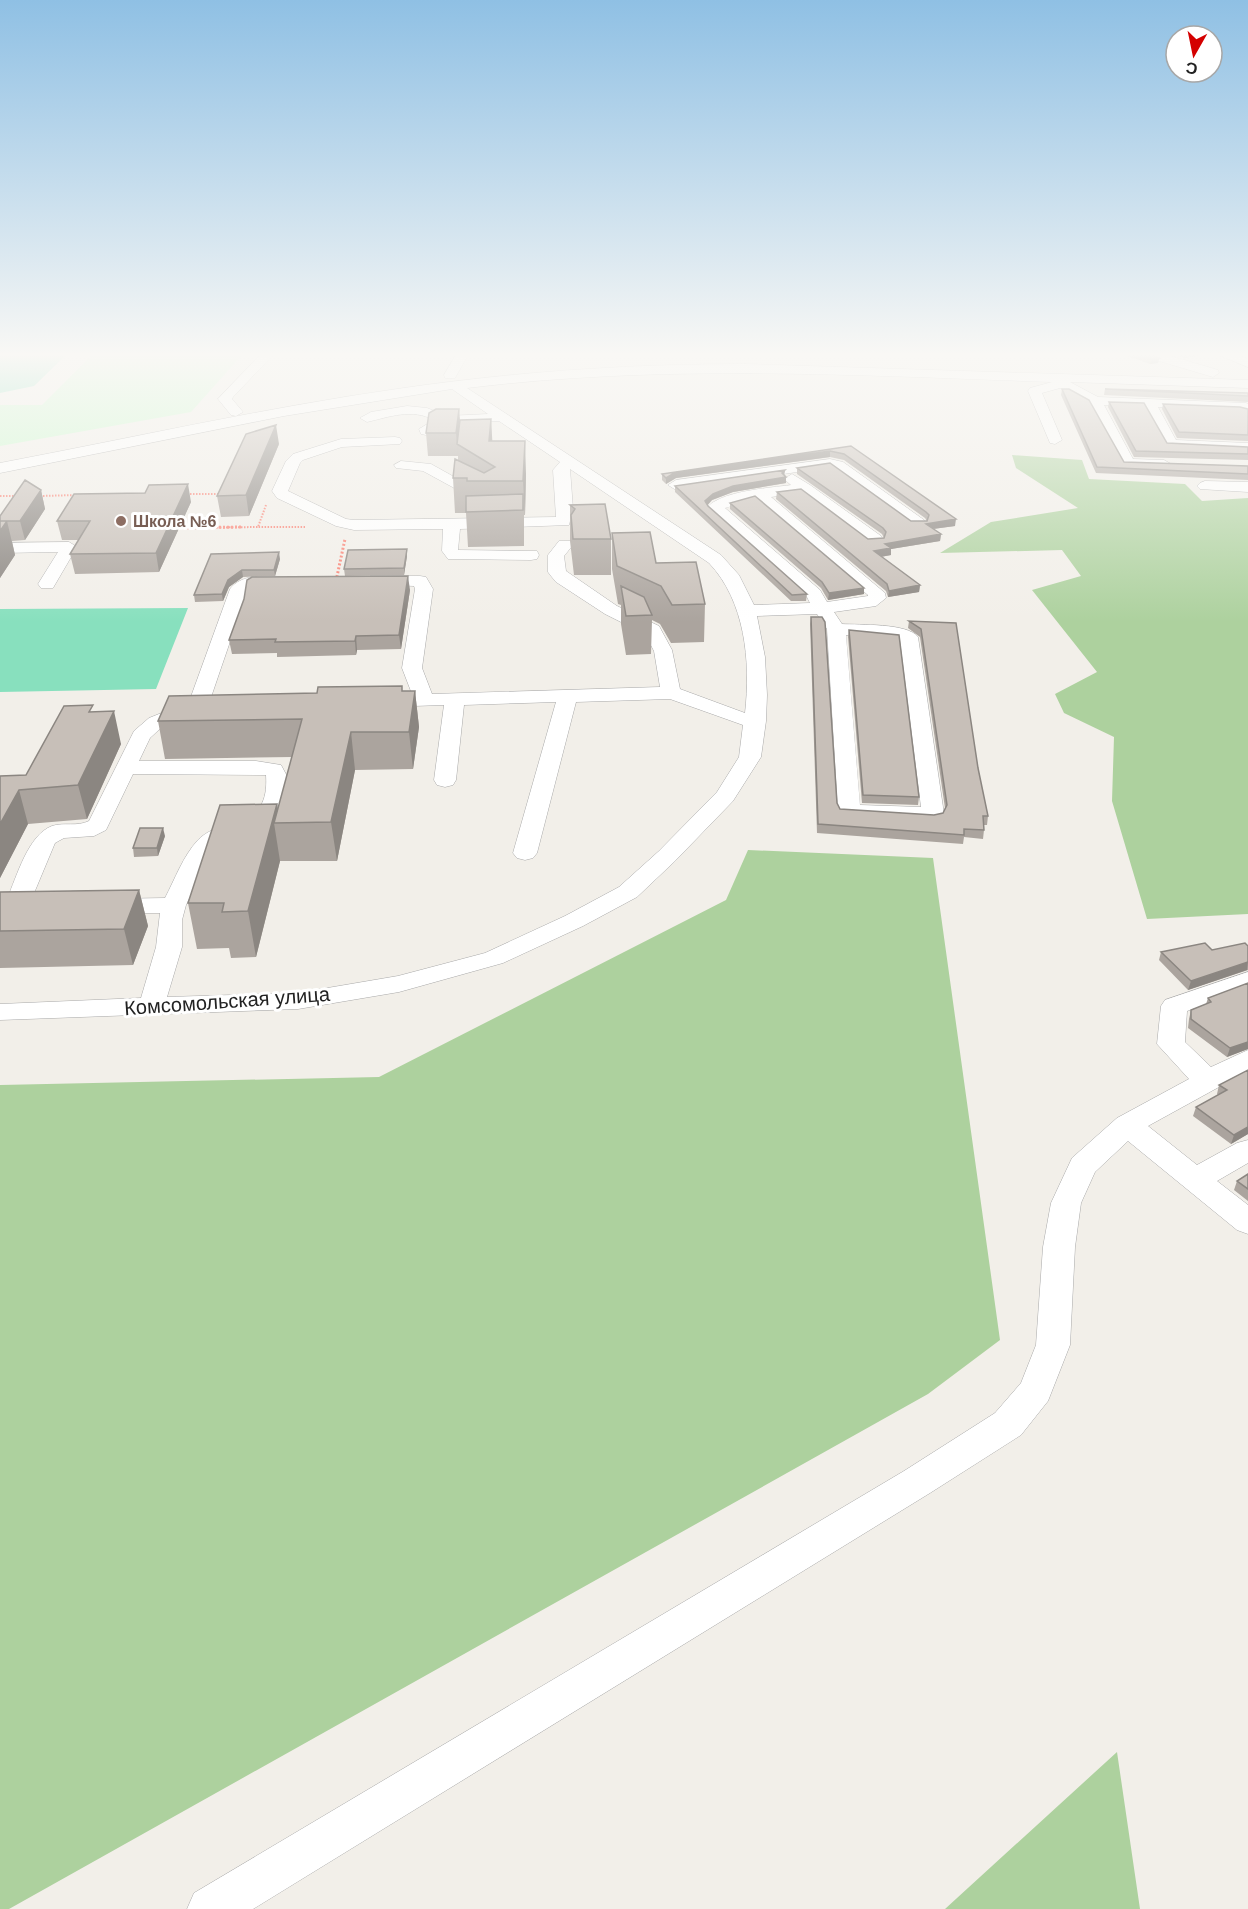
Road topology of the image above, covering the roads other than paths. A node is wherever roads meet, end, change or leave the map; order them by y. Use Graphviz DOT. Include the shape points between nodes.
graph roads {
  1 [pos="93,444"];
  2 [pos="95,444"];
  3 [pos="338,444"];
  4 [pos="410,444"];
  5 [pos="542,444"];
  6 [pos="1118,444"];
  7 [pos="1174,444"];
  8 [pos="84,446"];
  9 [pos="1248,447"];
  10 [pos="0,456"];
  11 [pos="383,457"];
  12 [pos="569,462"];
  13 [pos="1176,464"];
  14 [pos="401,465"];
  15 [pos="0,468"];
  16 [pos="779,470"];
  17 [pos="676,485"];
  18 [pos="1205,486"];
  19 [pos="805,488"];
  20 [pos="1248,488"];
  21 [pos="760,496"];
  22 [pos="564,522"];
  23 [pos="918,523"];
  24 [pos="452,524"];
  25 [pos="486,524"];
  26 [pos="875,540"];
  27 [pos="0,548"];
  28 [pos="531,555"];
  29 [pos="358,580"];
  30 [pos="292,582"];
  31 [pos="47,584"];
  32 [pos="822,608"];
  33 [pos="747,611"];
  34 [pos="836,629"];
  35 [pos="671,693"];
  36 [pos="567,697"];
  37 [pos="454,699"];
  38 [pos="424,700"];
  39 [pos="366,701"];
  40 [pos="756,721"];
  41 [pos="127,768"];
  42 [pos="445,780"];
  43 [pos="525,853"];
  44 [pos="82,906"];
  45 [pos="174,906"];
  46 [pos="59,907"];
  47 [pos="1248,980"];
  48 [pos="151,1008"];
  49 [pos="0,1012"];
  50 [pos="1248,1059"];
  51 [pos="1207,1080"];
  52 [pos="1126,1125"];
  53 [pos="1248,1150"];
  54 [pos="1195,1180"];
  55 [pos="1248,1222"];
  56 [pos="210,1909"];
  1 -- 8 [label="street"];
  2 -- 8 [label="street"];
  3 -- 24 [label="street" via="293,461 280,491 283,495 342,523"];
  4 -- 11 [label="street" via="402,455"];
  5 -- 12 [label="street, Комсомольская улица"];
  6 -- 13 [label="street" via="1128,463"];
  7 -- 9 [label="street"];
  8 -- 10 [label="street"];
  8 -- 15 [label="street"];
  12 -- 22 [label="street" via="561,470"];
  12 -- 33 [label="street, Комсомольская улица" via="715,559 730,575"];
  14 -- 25 [label="street" via="426,467 487,502"];
  16 -- 17 [label="street"];
  16 -- 19 [label="street"];
  16 -- 23 [label="street" via="838,465"];
  18 -- 20 [label="street"];
  19 -- 21 [label="street"];
  19 -- 26 [label="street"];
  21 -- 32 [label="street" via="724,502 715,508 814,594"];
  21 -- 32 [label="street" via="876,592 877,598 870,602"];
  22 -- 25 [label="street"];
  22 -- 35 [label="street" via="565,542 556,555 557,572 611,610 652,630 663,650"];
  24 -- 25 [label="street"];
  24 -- 28 [label="street" via="450,550 454,555"];
  27 -- 31 [label="street" via="69,547"];
  29 -- 38 [label="street" via="420,581 424,589 412,668"];
  30 -- 41 [label="street" via="249,583 239,589 206,705 148,727"];
  32 -- 33 [label="street"];
  32 -- 34 [label="street"];
  33 -- 40 [label="street, Комсомольская улица" via="755,657"];
  34 -- 34 [label="street" via="849,811 933,814 909,637"];
  35 -- 36 [label="street"];
  35 -- 40 [label="street"];
  36 -- 37 [label="street"];
  36 -- 43 [label="street"];
  37 -- 38 [label="street"];
  37 -- 42 [label="street"];
  38 -- 39 [label="street"];
  40 -- 48 [label="street, Комсомольская улица" via="750,757 725,796 628,892 574,921 494,958 399,984 298,1001"];
  41 -- 45 [label="street" via="256,767 276,773 273,804 265,815 247,828 222,835 204,847"];
  41 -- 46 [label="street" via="98,825 86,831 59,831 45,839 19,899 26,906"];
  44 -- 45 [label="street"];
  45 -- 48 [label="street" via="170,947"];
  47 -- 51 [label="street" via="1174,1006 1171,1044"];
  48 -- 49 [label="street, Комсомольская улица"];
  50 -- 51 [label="street"];
  51 -- 52 [label="street"];
  52 -- 54 [label="street"];
  52 -- 56 [label="street" via="1083,1166 1066,1203 1053,1345 1036,1391 1008,1424"];
  53 -- 54 [label="street"];
  54 -- 55 [label="street"];
}
